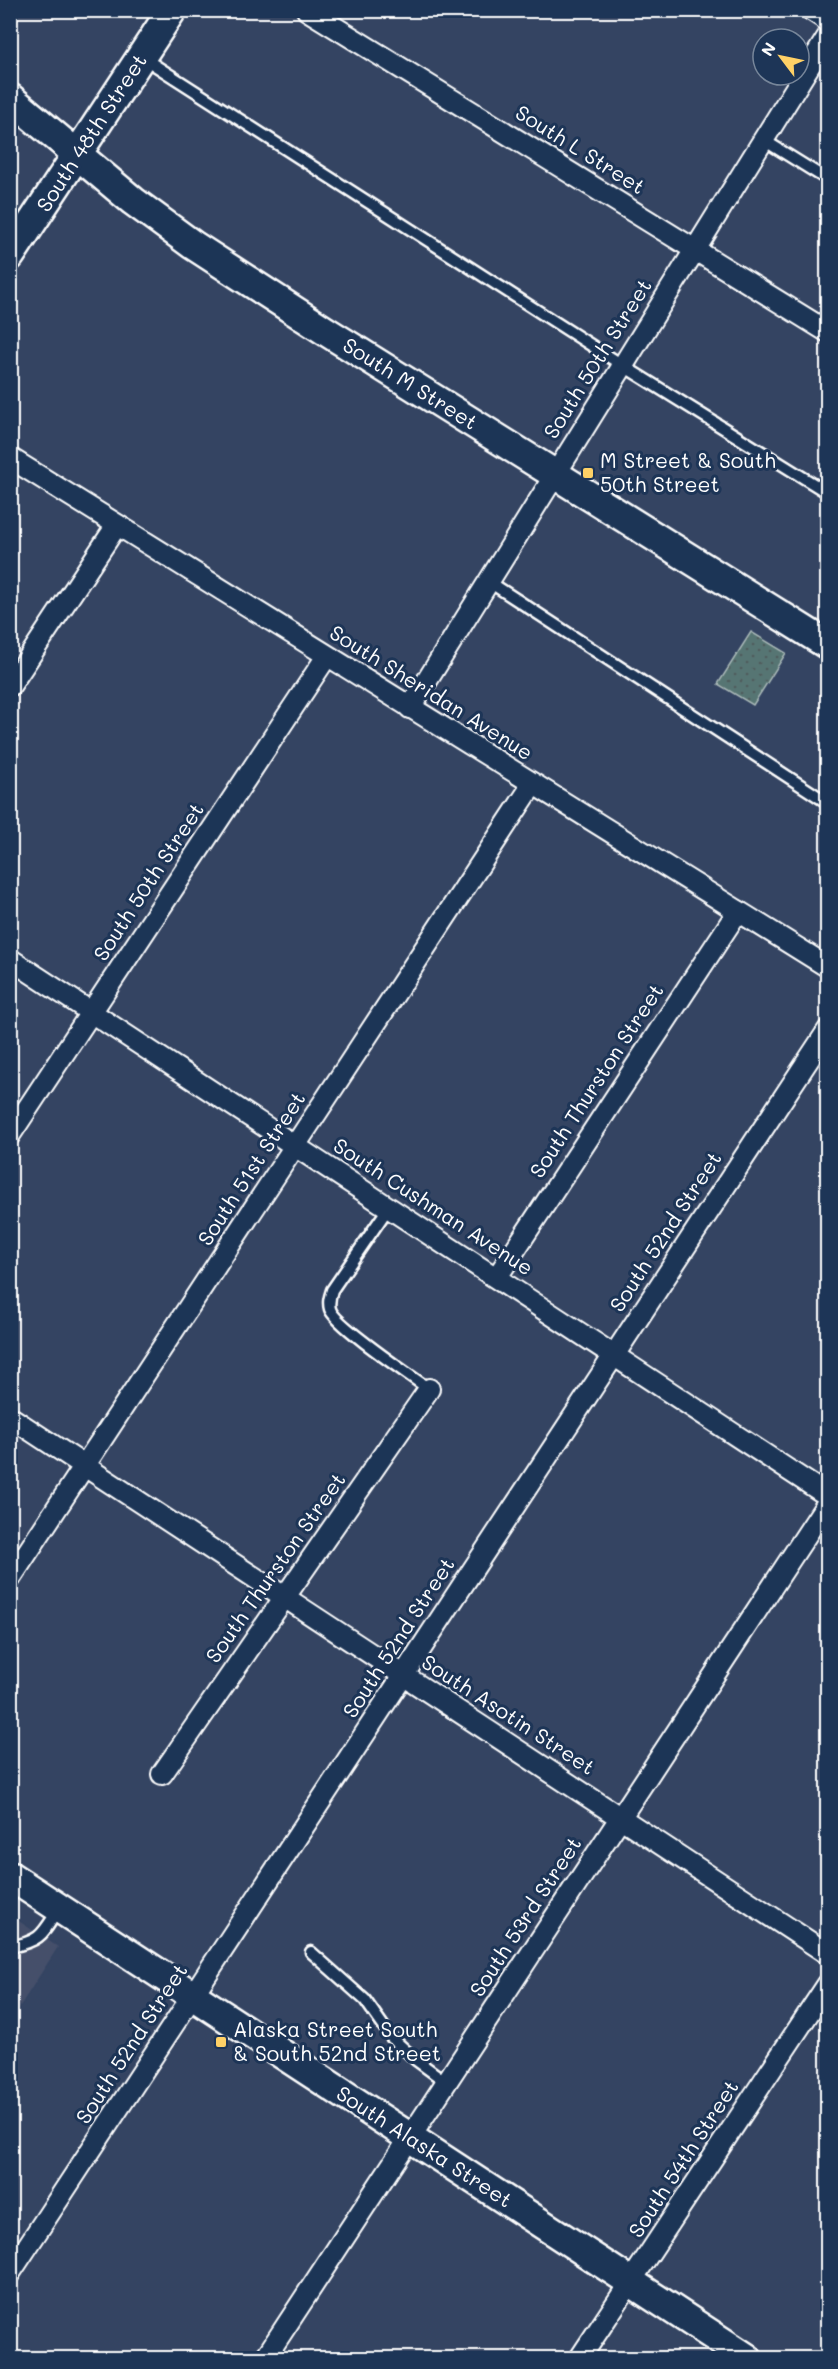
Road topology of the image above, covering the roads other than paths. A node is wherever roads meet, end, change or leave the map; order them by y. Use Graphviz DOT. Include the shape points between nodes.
graph roads {
  1 [pos="308,10"];
  2 [pos="811,10"];
  3 [pos="169,12"];
  4 [pos="828,21"];
  5 [pos="828,36"];
  6 [pos="141,57"];
  7 [pos="10,98"];
  8 [pos="762,139"];
  9 [pos="78,155"];
  10 [pos="828,180"];
  11 [pos="694,249"];
  12 [pos="10,256"];
  13 [pos="828,332"];
  14 [pos="622,365"];
  15 [pos="10,458"];
  16 [pos="554,474"];
  17 [pos="828,493"];
  18 [pos="117,525"];
  19 [pos="488,581"];
  20 [pos="828,645"];
  21 [pos="327,656"];
  22 [pos="10,686"];
  23 [pos="410,708"];
  24 [pos="533,784"];
  25 [pos="828,803"];
  26 [pos="738,911"];
  27 [pos="10,959"];
  28 [pos="828,967"];
  29 [pos="92,1012"];
  30 [pos="828,1030"];
  31 [pos="10,1136"];
  32 [pos="296,1146"];
  33 [pos="389,1207"];
  34 [pos="497,1277"];
  35 [pos="614,1355"];
  36 [pos="429,1389"];
  37 [pos="10,1418"];
  38 [pos="85,1466"];
  39 [pos="828,1496"];
  40 [pos="828,1502"];
  41 [pos="10,1579"];
  42 [pos="286,1597"];
  43 [pos="404,1674"];
  44 [pos="162,1774"];
  45 [pos="620,1817"];
  46 [pos="10,1876"];
  47 [pos="60,1908"];
  48 [pos="10,1947"];
  49 [pos="310,1952"];
  50 [pos="828,1954"];
  51 [pos="828,1984"];
  52 [pos="193,1995"];
  53 [pos="446,2082"];
  54 [pos="410,2138"];
  55 [pos="10,2273"];
  56 [pos="631,2283"];
  57 [pos="265,2358"];
  58 [pos="580,2358"];
  59 [pos="743,2358"];
  1 -- 11 [label="street, South L Street"];
  2 -- 4 [label="street"];
  3 -- 6 [label="street, South 48th Street"];
  5 -- 8 [label="street, South 50th Street"];
  6 -- 9 [label="street, South 48th Street"];
  6 -- 14 [label="lane"];
  7 -- 9 [label="street, South M Street"];
  8 -- 10 [label="lane"];
  8 -- 11 [label="street, South 50th Street"];
  9 -- 12 [label="street, South 48th Street"];
  9 -- 16 [label="street, South M Street" via="193,245"];
  11 -- 13 [label="street, South L Street"];
  11 -- 14 [label="street, South 50th Street"];
  14 -- 16 [label="street, South 50th Street"];
  14 -- 17 [label="lane"];
  15 -- 18 [label="street, South Sheridan Avenue"];
  16 -- 19 [label="street, South 50th Street"];
  16 -- 20 [label="street, South M Street"];
  18 -- 21 [label="street, South Sheridan Avenue"];
  18 -- 22 [label="street"];
  19 -- 23 [label="street, South 50th Street"];
  19 -- 25 [label="lane"];
  21 -- 23 [label="street, South Sheridan Avenue"];
  21 -- 29 [label="street, South 50th Street"];
  23 -- 24 [label="street, South Sheridan Avenue"];
  24 -- 26 [label="street, South Sheridan Avenue"];
  24 -- 32 [label="street, South 51st Street"];
  26 -- 28 [label="street, South Sheridan Avenue"];
  26 -- 34 [label="street, South Thurston Street"];
  27 -- 29 [label="street, South Cushman Avenue"];
  29 -- 31 [label="street, South 50th Street"];
  29 -- 32 [label="street, South Cushman Avenue"];
  30 -- 35 [label="street, South 52nd Street"];
  32 -- 33 [label="street, South Cushman Avenue"];
  32 -- 38 [label="street, South 51st Street"];
  33 -- 34 [label="street, South Cushman Avenue"];
  33 -- 36 [label="lane" via="332,1290 330,1311"];
  34 -- 35 [label="street, South Cushman Avenue"];
  35 -- 39 [label="street, South Cushman Avenue"];
  35 -- 43 [label="street, South 52nd Street"];
  36 -- 42 [label="street, South Thurston Street"];
  37 -- 38 [label="street, South Asotin Street"];
  38 -- 41 [label="street, South 51st Street"];
  38 -- 42 [label="street, South Asotin Street"];
  40 -- 45 [label="street, South 53rd Street"];
  42 -- 43 [label="street, South Asotin Street"];
  42 -- 44 [label="street, South Thurston Street"];
  43 -- 45 [label="street, South Asotin Street"];
  43 -- 52 [label="street, South 52nd Street"];
  45 -- 50 [label="street, South Asotin Street"];
  45 -- 53 [label="street, South 53rd Street"];
  46 -- 47 [label="street, South Alaska Street"];
  47 -- 48 [label="lane" via="35,1941"];
  47 -- 52 [label="street, South Alaska Street"];
  49 -- 53 [label="lane" via="365,2000 392,2037 416,2060"];
  51 -- 56 [label="street, South 54th Street"];
  52 -- 54 [label="street, South Alaska Street"];
  52 -- 55 [label="street, South 52nd Street"];
  53 -- 54 [label="street, South 53rd Street"];
  54 -- 56 [label="street, South Alaska Street"];
  54 -- 57 [label="street, South 53rd Street"];
  56 -- 58 [label="street, South 54th Street"];
  56 -- 59 [label="street, South Alaska Street"];
}
